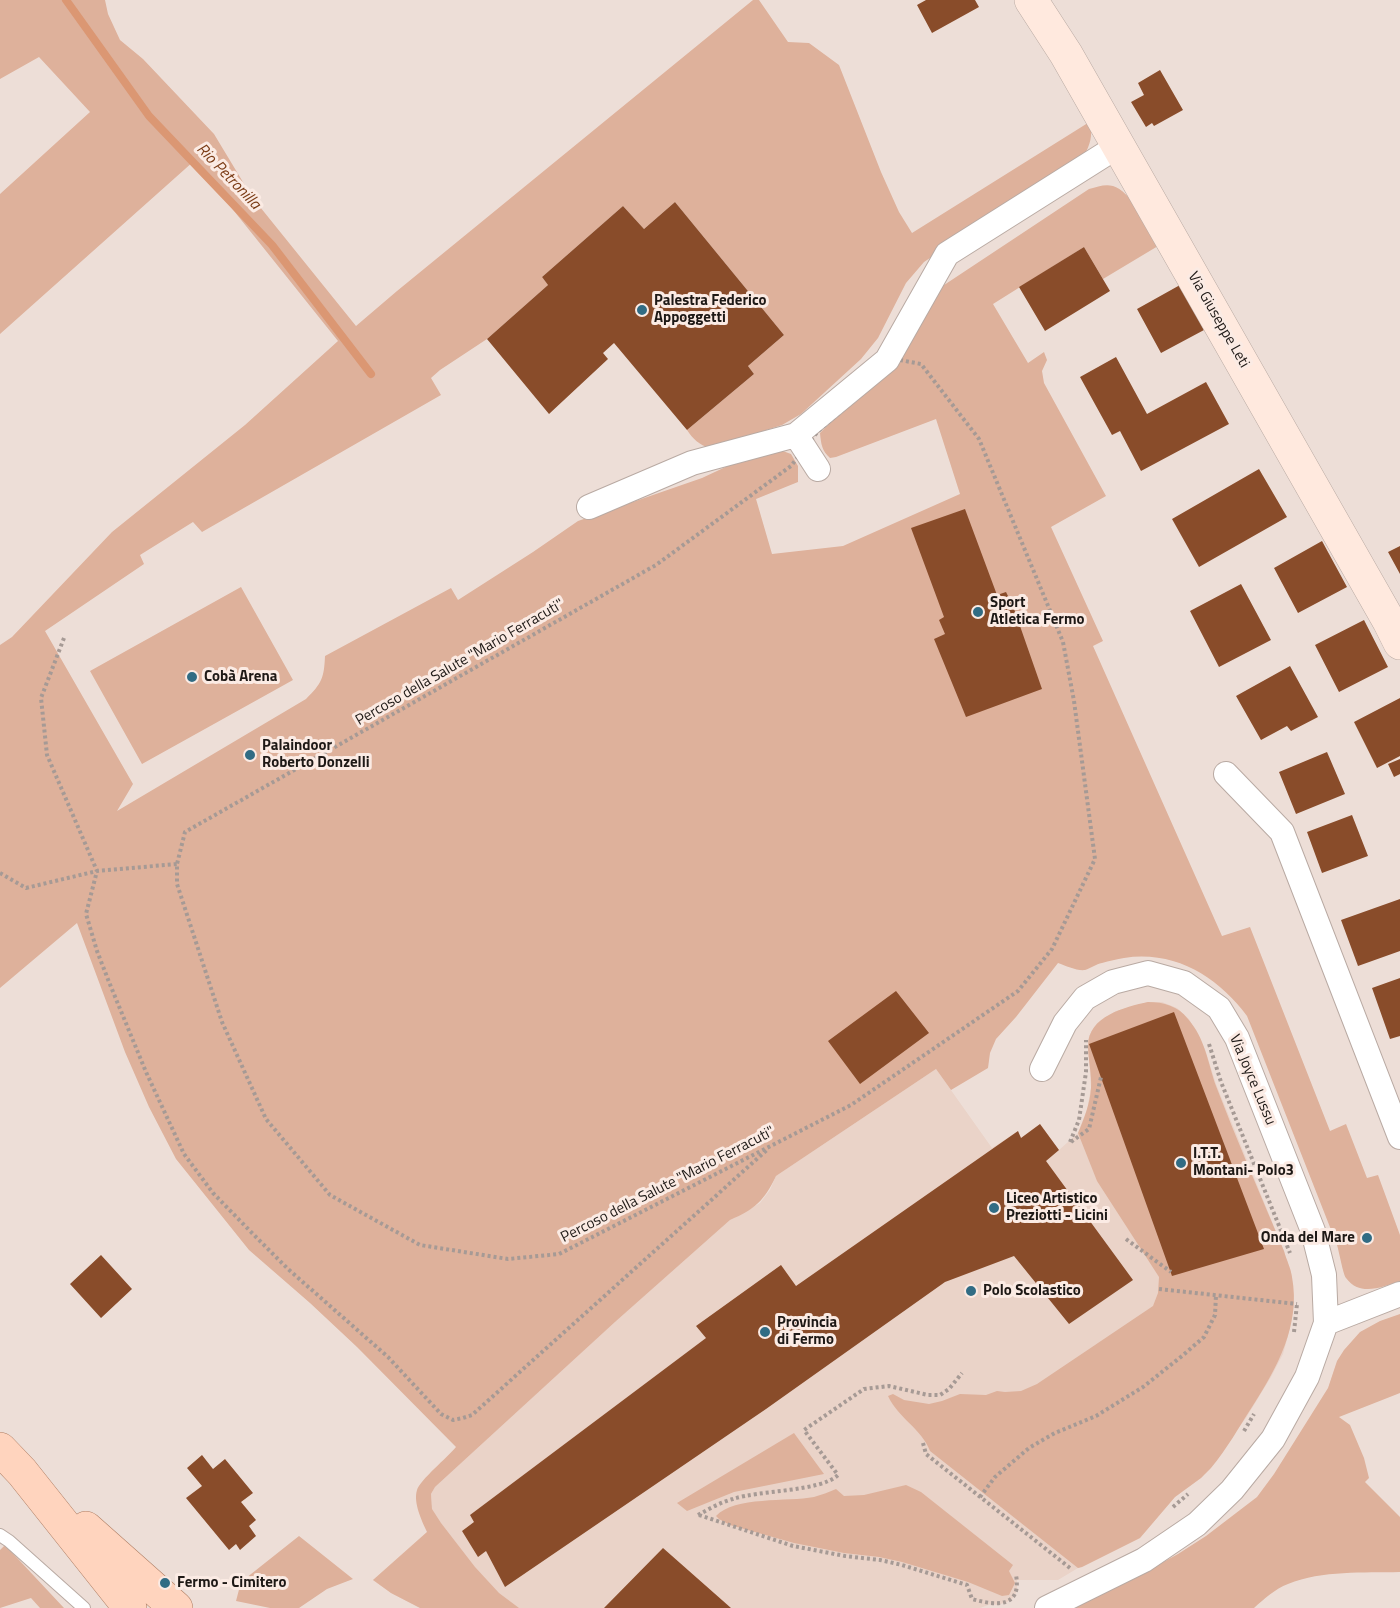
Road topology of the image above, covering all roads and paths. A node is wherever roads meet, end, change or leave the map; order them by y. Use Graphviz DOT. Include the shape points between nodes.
graph roads {
  1 [pos="1031,0"];
  2 [pos="1118,146"];
  3 [pos="806,451"];
  4 [pos="589,507"];
  5 [pos="64,638"];
  6 [pos="1400,643"];
  7 [pos="1226,774"];
  8 [pos="177,864"];
  9 [pos="97,872"];
  10 [pos="0,873"];
  11 [pos="1086,1036"];
  12 [pos="1207,1039"];
  13 [pos="1042,1069"];
  14 [pos="1101,1077"];
  15 [pos="1400,1137"];
  16 [pos="773,1144"];
  17 [pos="1126,1239"];
  18 [pos="1291,1258"];
  19 [pos="1171,1272"];
  20 [pos="1159,1289"];
  21 [pos="1400,1294"];
  22 [pos="1216,1295"];
  23 [pos="1297,1295"];
  24 [pos="1298,1304"];
  25 [pos="1326,1323"];
  26 [pos="1293,1337"];
  27 [pos="962,1373"];
  28 [pos="1255,1413"];
  29 [pos="1240,1437"];
  30 [pos="923,1443"];
  31 [pos="0,1449"];
  32 [pos="22,1472"];
  33 [pos="1195,1489"];
  34 [pos="980,1497"];
  35 [pos="1172,1509"];
  36 [pos="0,1535"];
  37 [pos="1077,1572"];
  38 [pos="1016,1575"];
  39 [pos="84,1608"];
  40 [pos="130,1608"];
  41 [pos="176,1608"];
  42 [pos="1047,1608"];
  1 -- 2 [label="main road, Via Giuseppe Leti"];
  2 -- 3 [label="street" via="947,254 887,360"];
  2 -- 6 [label="main road, Via Giuseppe Leti"];
  3 -- 4 [label="street" via="692,463"];
  3 -- 8 [label="path, Percoso della Salute \"Mario Ferracuti\"" via="656,565 185,832"];
  3 -- 16 [label="path, Percoso della Salute \"Mario Ferracuti\"" via="818,431 900,360 921,364 979,439 1063,642 1095,859 1052,949 1018,991 851,1105"];
  5 -- 9 [label="path" via="41,698 47,755"];
  7 -- 15 [label="street" via="1282,832"];
  8 -- 9 [label="path"];
  8 -- 16 [label="path, Percoso della Salute \"Mario Ferracuti\"" via="177,884 222,1022 266,1119 330,1195 420,1245 508,1259 559,1254"];
  9 -- 10 [label="path" via="26,888"];
  9 -- 16 [label="path" via="86,914 88,923 108,982 184,1154 213,1193 288,1269 388,1357 441,1414 453,1420 472,1415"];
  11 -- 14 [label="path" via="1079,1120 1070,1142 1089,1129"];
  12 -- 18 [label="path"];
  13 -- 25 [label="street, Via Joyce Lussu" via="1065,1023 1085,998 1113,982 1148,973 1184,983 1219,1008 1237,1038 1313,1231 1324,1275"];
  17 -- 19 [label="path"];
  20 -- 22 [label="path"];
  21 -- 25 [label="street"];
  22 -- 24 [label="path"];
  22 -- 34 [label="path" via="1215,1315 1204,1337 1182,1356 1143,1387 1096,1416 1029,1448 995,1477"];
  23 -- 24 [label="path"];
  24 -- 26 [label="path"];
  25 -- 42 [label="street, Via Joyce Lussu" via="1307,1377 1273,1439 1232,1490 1197,1524 1144,1560"];
  27 -- 38 [label="path" via="940,1395 889,1386 864,1389 804,1430 838,1474 833,1479 805,1488 732,1499 698,1515 793,1546 880,1560 968,1585 972,1599 991,1604 1013,1598 1018,1584"];
  28 -- 29 [label="path"];
  30 -- 34 [label="path" via="926,1454"];
  31 -- 32 [label="main road"];
  32 -- 40 [label="main road"];
  32 -- 41 [label="main road"];
  33 -- 35 [label="path"];
  34 -- 37 [label="path"];
  36 -- 39 [label="lane"];
}
